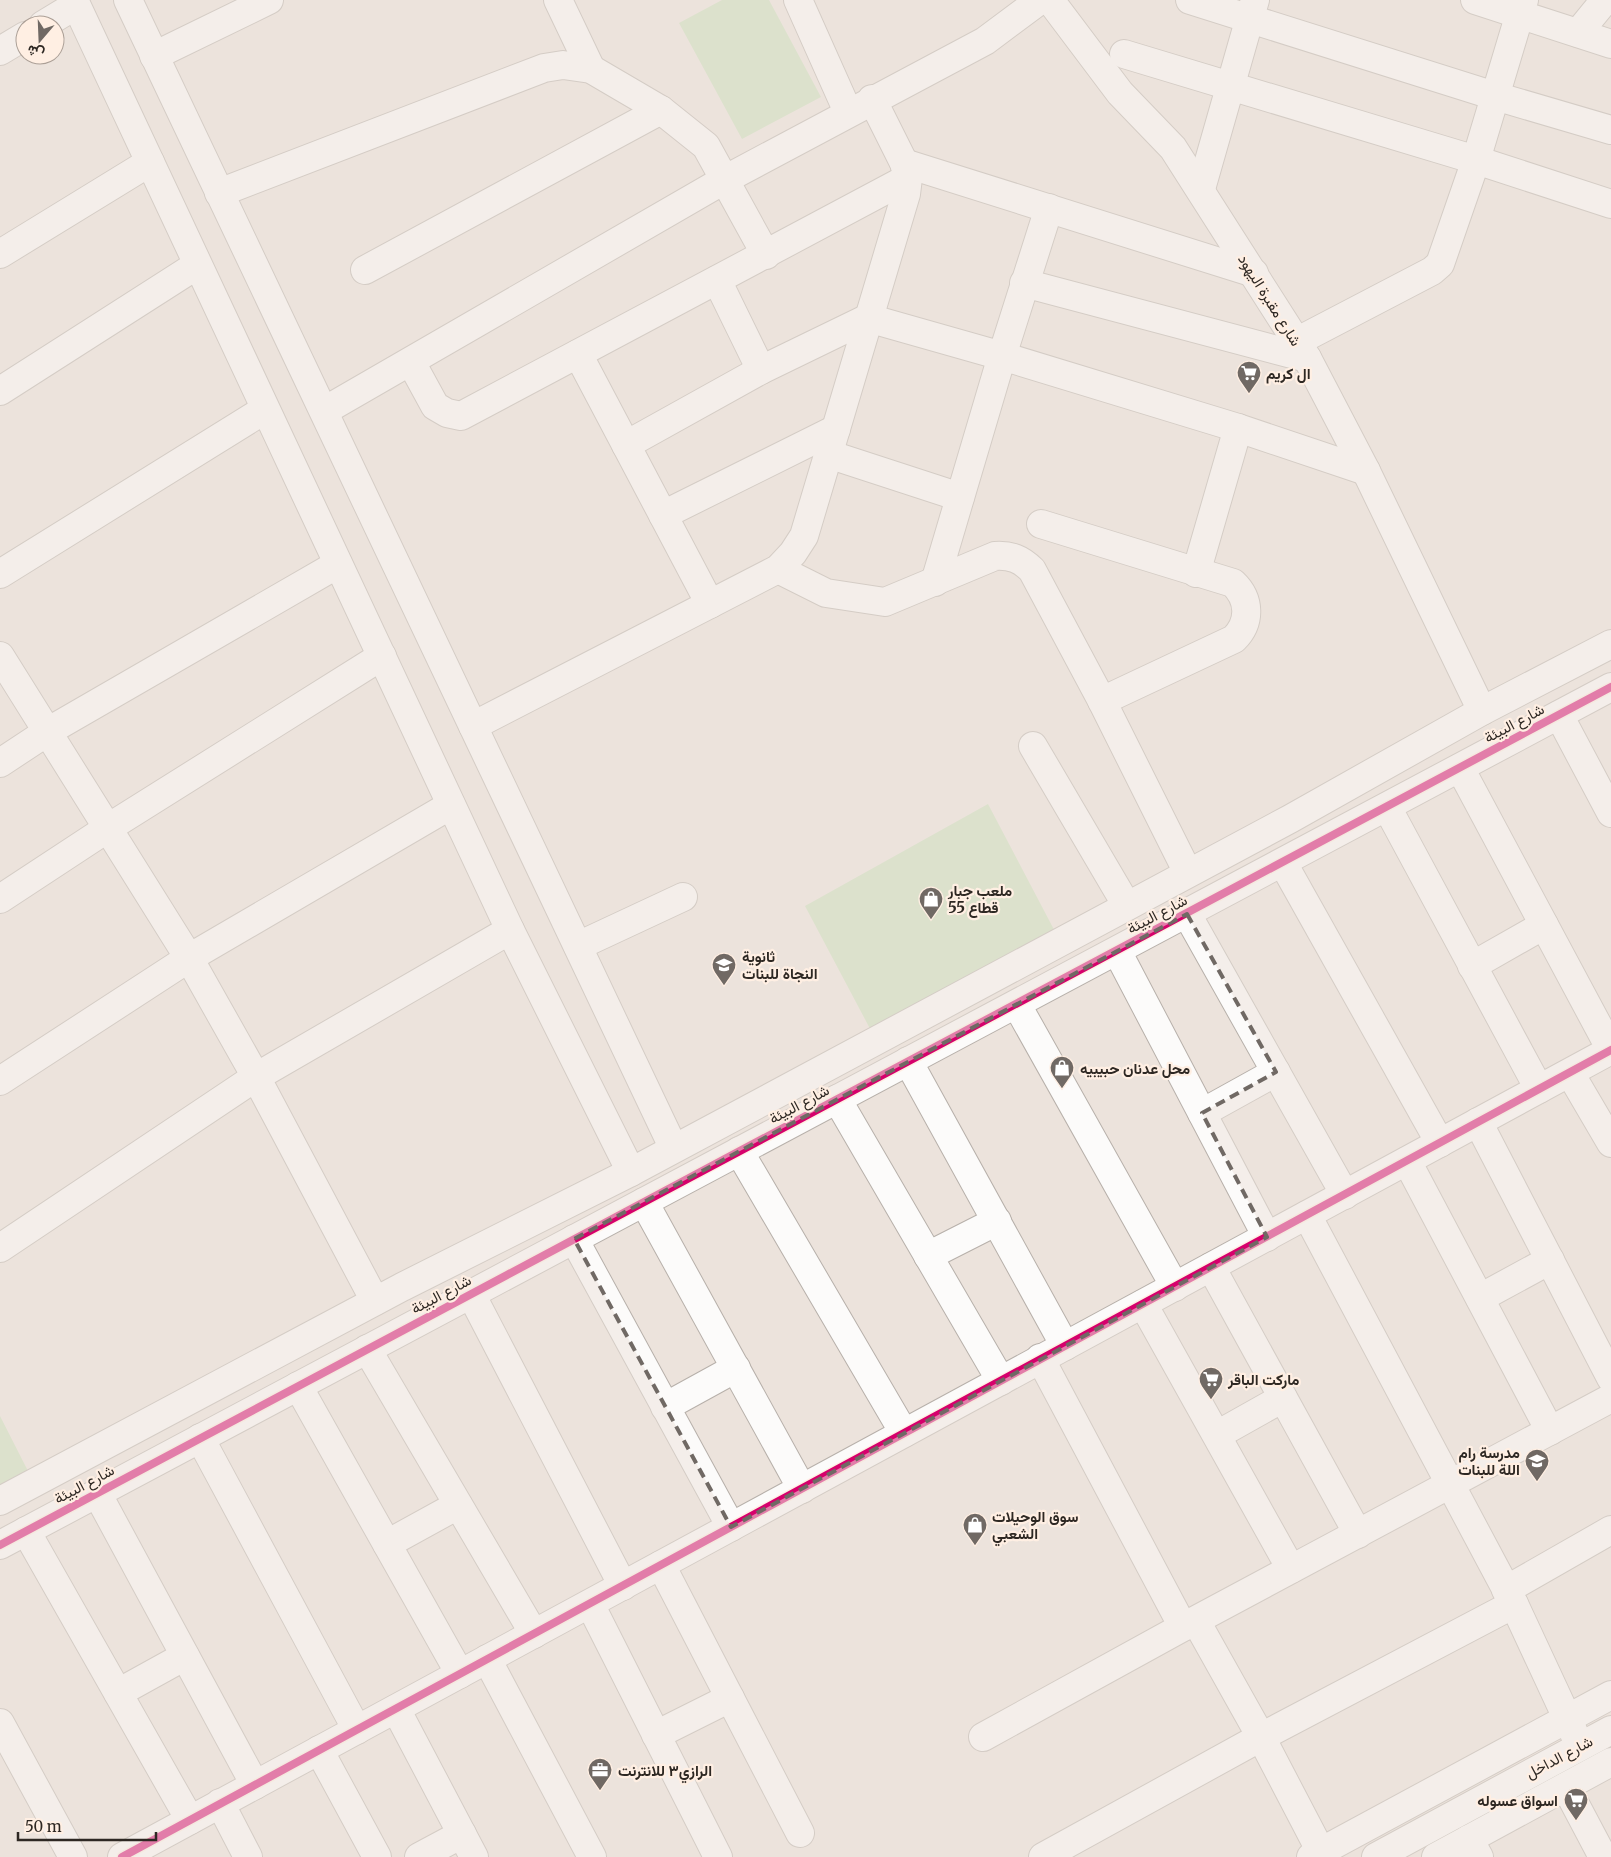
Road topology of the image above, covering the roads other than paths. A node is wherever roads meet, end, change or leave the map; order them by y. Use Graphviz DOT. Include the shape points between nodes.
graph roads {
  1 [pos="128,0"];
  2 [pos="270,0"];
  3 [pos="558,0"];
  4 [pos="798,0"];
  5 [pos="1040,0"];
  6 [pos="1050,0"];
  7 [pos="1190,0"];
  8 [pos="1475,0"];
  9 [pos="1605,0"];
  10 [pos="75,2"];
  11 [pos="1522,7"];
  12 [pos="1252,10"];
  13 [pos="57,15"];
  14 [pos="1578,33"];
  15 [pos="15,42"];
  16 [pos="1611,44"];
  17 [pos="0,51"];
  18 [pos="1124,54"];
  19 [pos="154,56"];
  20 [pos="591,69"];
  21 [pos="1230,85"];
  22 [pos="1495,96"];
  23 [pos="872,99"];
  24 [pos="661,110"];
  25 [pos="848,112"];
  26 [pos="1611,130"];
  27 [pos="1476,160"];
  28 [pos="150,162"];
  29 [pos="906,171"];
  30 [pos="724,180"];
  31 [pos="1201,189"];
  32 [pos="219,193"];
  33 [pos="1611,204"];
  34 [pos="1049,208"];
  35 [pos="0,254"];
  36 [pos="766,255"];
  37 [pos="197,264"];
  38 [pos="364,270"];
  39 [pos="1254,273"];
  40 [pos="717,280"];
  41 [pos="1024,283"];
  42 [pos="868,318"];
  43 [pos="1301,350"];
  44 [pos="578,354"];
  45 [pos="1002,356"];
  46 [pos="411,362"];
  47 [pos="761,370"];
  48 [pos="0,391"];
  49 [pos="264,410"];
  50 [pos="324,411"];
  51 [pos="1238,428"];
  52 [pos="836,429"];
  53 [pos="626,445"];
  54 [pos="828,454"];
  55 [pos="1366,471"];
  56 [pos="960,497"];
  57 [pos="663,515"];
  58 [pos="1041,524"];
  59 [pos="338,564"];
  60 [pos="778,569"];
  61 [pos="1196,573"];
  62 [pos="0,574"];
  63 [pos="935,582"];
  64 [pos="710,604"];
  65 [pos="1611,644"];
  66 [pos="0,656"];
  67 [pos="382,656"];
  68 [pos="1611,687"];
  69 [pos="1102,701"];
  70 [pos="1482,711"];
  71 [pos="1559,715"];
  72 [pos="473,726"];
  73 [pos="48,732"];
  74 [pos="1033,746"];
  75 [pos="0,763"];
  76 [pos="1460,768"];
  77 [pos="451,805"];
  78 [pos="1387,807"];
  79 [pos="1611,813"];
  80 [pos="1290,818"];
  81 [pos="108,828"];
  82 [pos="1308,849"];
  83 [pos="1283,863"];
  84 [pos="1188,873"];
  85 [pos="683,896"];
  86 [pos="0,899"];
  87 [pos="1127,906"];
  88 [pos="1187,914"];
  89 [pos="1544,925"];
  90 [pos="510,930"];
  91 [pos="578,946"];
  92 [pos="1117,951"];
  93 [pos="189,958"];
  94 [pos="1472,966"];
  95 [pos="1017,1005"];
  96 [pos="1611,1050"];
  97 [pos="908,1061"];
  98 [pos="1276,1072"];
  99 [pos="1570,1072"];
  100 [pos="256,1077"];
  101 [pos="0,1081"];
  102 [pos="1539,1090"];
  103 [pos="837,1099"];
  104 [pos="1202,1113"];
  105 [pos="1478,1122"];
  106 [pos="1440,1143"];
  107 [pos="1611,1143"];
  108 [pos="673,1147"];
  109 [pos="740,1151"];
  110 [pos="1408,1161"];
  111 [pos="631,1172"];
  112 [pos="1345,1195"];
  113 [pos="644,1202"];
  114 [pos="1307,1215"];
  115 [pos="997,1221"];
  116 [pos="1267,1237"];
  117 [pos="574,1239"];
  118 [pos="0,1248"];
  119 [pos="928,1256"];
  120 [pos="1550,1260"];
  121 [pos="1211,1267"];
  122 [pos="1175,1287"];
  123 [pos="471,1294"];
  124 [pos="1480,1298"];
  125 [pos="375,1301"];
  126 [pos="1143,1304"];
  127 [pos="1065,1346"];
  128 [pos="367,1349"];
  129 [pos="1040,1358"];
  130 [pos="736,1368"];
  131 [pos="1001,1381"];
  132 [pos="298,1386"];
  133 [pos="1610,1396"];
  134 [pos="1284,1398"];
  135 [pos="665,1407"];
  136 [pos="1550,1430"];
  137 [pos="904,1433"];
  138 [pos="1217,1435"];
  139 [pos="200,1438"];
  140 [pos="1450,1484"];
  141 [pos="802,1489"];
  142 [pos="97,1493"];
  143 [pos="0,1501"];
  144 [pos="458,1505"];
  145 [pos="731,1527"];
  146 [pos="1611,1530"];
  147 [pos="1358,1534"];
  148 [pos="7,1539"];
  149 [pos="387,1544"];
  150 [pos="661,1565"];
  151 [pos="1291,1569"];
  152 [pos="623,1586"];
  153 [pos="1510,1597"];
  154 [pos="590,1604"];
  155 [pos="1189,1624"];
  156 [pos="534,1634"];
  157 [pos="185,1656"];
  158 [pos="488,1659"];
  159 [pos="460,1674"];
  160 [pos="118,1693"];
  161 [pos="1611,1695"];
  162 [pos="730,1698"];
  163 [pos="396,1709"];
  164 [pos="1568,1719"];
  165 [pos="0,1723"];
  166 [pos="357,1730"];
  167 [pos="1611,1730"];
  168 [pos="656,1735"];
  169 [pos="984,1737"];
  170 [pos="1261,1737"];
  171 [pos="1580,1746"];
  172 [pos="319,1750"];
  173 [pos="1611,1762"];
  174 [pos="255,1785"];
  175 [pos="1566,1787"];
  176 [pos="220,1803"];
  177 [pos="190,1820"];
  178 [pos="800,1833"];
  179 [pos="468,1845"];
  180 [pos="1474,1848"];
  181 [pos="1316,1854"];
  182 [pos="73,1857"];
  183 [pos="122,1857"];
  184 [pos="248,1857"];
  185 [pos="377,1857"];
  186 [pos="419,1857"];
  187 [pos="592,1857"];
  188 [pos="718,1857"];
  189 [pos="1043,1857"];
  190 [pos="1376,1857"];
  191 [pos="1436,1857"];
  192 [pos="1603,1857"];
  1 -- 19 [label="street"];
  2 -- 19 [label="street"];
  3 -- 20 [label="street"];
  4 -- 25 [label="street"];
  5 -- 23 [label="street" via="985,40"];
  6 -- 31 [label="street, شارع مقبرة اليهود" via="1120,93 1173,148"];
  7 -- 12 [label="street"];
  8 -- 11 [label="street"];
  9 -- 14 [label="street"];
  10 -- 13 [label="street"];
  10 -- 28 [label="street"];
  11 -- 14 [label="street"];
  11 -- 22 [label="street"];
  12 -- 21 [label="street"];
  12 -- 22 [label="street"];
  14 -- 16 [label="street"];
  15 -- 17 [label="street"];
  18 -- 21 [label="street"];
  19 -- 32 [label="street"];
  20 -- 24 [label="street"];
  20 -- 32 [label="street" via="563,65 544,68"];
  21 -- 27 [label="street"];
  21 -- 31 [label="street"];
  22 -- 26 [label="street"];
  22 -- 27 [label="street"];
  23 -- 25 [label="street"];
  23 -- 29 [label="street"];
  24 -- 30 [label="street" via="706,146"];
  24 -- 38 [label="street"];
  25 -- 30 [label="street"];
  27 -- 33 [label="street"];
  27 -- 43 [label="street" via="1440,264"];
  28 -- 35 [label="street"];
  28 -- 37 [label="street"];
  29 -- 34 [label="street"];
  29 -- 36 [label="street"];
  29 -- 42 [label="street" via="906,194"];
  30 -- 36 [label="street"];
  30 -- 46 [label="street"];
  31 -- 39 [label="street, شارع مقبرة اليهود"];
  32 -- 50 [label="street"];
  34 -- 39 [label="street"];
  34 -- 41 [label="street"];
  36 -- 40 [label="street"];
  37 -- 48 [label="street"];
  37 -- 49 [label="street"];
  39 -- 43 [label="street, شارع مقبرة اليهود"];
  40 -- 44 [label="street"];
  40 -- 47 [label="street"];
  41 -- 43 [label="street"];
  41 -- 45 [label="street"];
  42 -- 45 [label="street"];
  42 -- 47 [label="street"];
  42 -- 52 [label="street"];
  43 -- 55 [label="street, شارع مقبرة اليهود"];
  44 -- 46 [label="street" via="461,416 446,413 435,406"];
  44 -- 53 [label="street"];
  45 -- 51 [label="street"];
  45 -- 56 [label="street"];
  46 -- 50 [label="street"];
  47 -- 53 [label="street"];
  49 -- 59 [label="street"];
  49 -- 62 [label="street"];
  50 -- 72 [label="street"];
  51 -- 55 [label="street"];
  51 -- 61 [label="street"];
  52 -- 54 [label="street"];
  52 -- 57 [label="street"];
  53 -- 57 [label="street"];
  54 -- 56 [label="street"];
  54 -- 60 [label="street" via="804,536"];
  55 -- 70 [label="street, شارع مقبرة اليهود"];
  56 -- 63 [label="street"];
  57 -- 64 [label="street"];
  58 -- 61 [label="street"];
  59 -- 67 [label="street"];
  59 -- 73 [label="street"];
  60 -- 63 [label="street" via="826,593 885,602"];
  60 -- 64 [label="street"];
  61 -- 69 [label="street" via="1233,584 1243,593 1247,604 1241,632 1234,639"];
  63 -- 69 [label="street" via="995,556 1025,563 1032,570"];
  64 -- 72 [label="street"];
  65 -- 70 [label="street, شارع البيئة"];
  66 -- 73 [label="street"];
  67 -- 77 [label="street"];
  67 -- 81 [label="street"];
  68 -- 71 [label="street, شارع البيئة"];
  69 -- 84 [label="street"];
  70 -- 80 [label="street, شارع البيئة"];
  71 -- 76 [label="street, شارع البيئة"];
  71 -- 79 [label="street"];
  72 -- 91 [label="street"];
  73 -- 75 [label="street"];
  73 -- 81 [label="street"];
  74 -- 87 [label="street"];
  76 -- 78 [label="street, شارع البيئة"];
  76 -- 89 [label="street"];
  77 -- 90 [label="street"];
  77 -- 93 [label="street"];
  78 -- 82 [label="street, شارع البيئة"];
  78 -- 94 [label="street"];
  80 -- 82 [label="street"];
  80 -- 84 [label="street, شارع البيئة"];
  81 -- 86 [label="street"];
  81 -- 93 [label="street"];
  82 -- 83 [label="street, شارع البيئة"];
  83 -- 88 [label="street, شارع البيئة"];
  83 -- 106 [label="street"];
  84 -- 87 [label="street, شارع البيئة"];
  85 -- 91 [label="street"];
  87 -- 108 [label="street, شارع البيئة"];
  88 -- 92 [label="street, شارع البيئة"];
  88 -- 98 [label="street"];
  89 -- 94 [label="street"];
  89 -- 96 [label="street"];
  90 -- 100 [label="street"];
  90 -- 111 [label="street"];
  91 -- 108 [label="street"];
  92 -- 95 [label="street, شارع البيئة"];
  92 -- 104 [label="street"];
  93 -- 100 [label="street"];
  93 -- 101 [label="street"];
  94 -- 102 [label="street"];
  95 -- 97 [label="street, شارع البيئة"];
  95 -- 122 [label="street"];
  96 -- 99 [label="street"];
  97 -- 103 [label="street, شارع البيئة"];
  97 -- 115 [label="street"];
  98 -- 104 [label="street"];
  98 -- 112 [label="street"];
  99 -- 102 [label="street"];
  99 -- 107 [label="street"];
  100 -- 118 [label="street"];
  100 -- 125 [label="street"];
  102 -- 105 [label="street"];
  103 -- 109 [label="street, شارع البيئة"];
  103 -- 119 [label="street"];
  104 -- 116 [label="street"];
  105 -- 106 [label="street"];
  105 -- 120 [label="street"];
  106 -- 110 [label="street"];
  108 -- 111 [label="street, شارع البيئة"];
  109 -- 113 [label="street, شارع البيئة"];
  109 -- 137 [label="street"];
  110 -- 112 [label="street"];
  110 -- 124 [label="street"];
  111 -- 125 [label="street, شارع البيئة"];
  112 -- 114 [label="street"];
  113 -- 117 [label="street, شارع البيئة"];
  113 -- 130 [label="street"];
  114 -- 116 [label="street"];
  114 -- 140 [label="street"];
  115 -- 119 [label="street"];
  115 -- 127 [label="street"];
  116 -- 121 [label="street"];
  117 -- 123 [label="street, شارع البيئة"];
  117 -- 135 [label="street"];
  119 -- 131 [label="street"];
  120 -- 124 [label="street"];
  120 -- 133 [label="street"];
  121 -- 122 [label="street"];
  121 -- 134 [label="street"];
  122 -- 126 [label="street"];
  123 -- 128 [label="street, شارع البيئة"];
  123 -- 152 [label="street"];
  124 -- 136 [label="street"];
  125 -- 143 [label="street, شارع البيئة"];
  126 -- 127 [label="street"];
  126 -- 138 [label="street"];
  127 -- 129 [label="street"];
  128 -- 132 [label="street, شارع البيئة"];
  128 -- 144 [label="street"];
  129 -- 131 [label="street"];
  129 -- 155 [label="street"];
  130 -- 135 [label="street"];
  130 -- 141 [label="street"];
  131 -- 137 [label="street"];
  132 -- 139 [label="street, شارع البيئة"];
  132 -- 149 [label="street"];
  133 -- 136 [label="street"];
  134 -- 138 [label="street"];
  134 -- 147 [label="street"];
  135 -- 145 [label="street"];
  136 -- 140 [label="street"];
  137 -- 141 [label="street"];
  138 -- 151 [label="street"];
  139 -- 142 [label="street, شارع البيئة"];
  139 -- 166 [label="street"];
  140 -- 147 [label="street"];
  140 -- 153 [label="street"];
  141 -- 145 [label="street"];
  142 -- 148 [label="street, شارع البيئة"];
  142 -- 157 [label="street"];
  144 -- 149 [label="street"];
  144 -- 156 [label="street"];
  145 -- 150 [label="street"];
  146 -- 153 [label="street"];
  147 -- 151 [label="street"];
  148 -- 160 [label="street"];
  149 -- 159 [label="street"];
  150 -- 152 [label="street"];
  150 -- 162 [label="street"];
  151 -- 155 [label="street"];
  152 -- 154 [label="street"];
  153 -- 164 [label="street"];
  153 -- 170 [label="street"];
  154 -- 156 [label="street"];
  154 -- 168 [label="street"];
  155 -- 169 [label="street"];
  155 -- 170 [label="street"];
  156 -- 158 [label="street"];
  157 -- 160 [label="street"];
  157 -- 174 [label="street"];
  158 -- 159 [label="street"];
  158 -- 187 [label="street"];
  159 -- 163 [label="street"];
  160 -- 177 [label="street"];
  161 -- 164 [label="street"];
  162 -- 168 [label="street"];
  162 -- 178 [label="street"];
  163 -- 166 [label="street"];
  163 -- 179 [label="street"];
  164 -- 171 [label="street"];
  164 -- 181 [label="street"];
  165 -- 182 [label="street"];
  166 -- 172 [label="street"];
  167 -- 171 [label="street, شارع الداخل"];
  168 -- 188 [label="street"];
  170 -- 181 [label="street"];
  170 -- 189 [label="street"];
  171 -- 190 [label="street, شارع الداخل"];
  172 -- 174 [label="street"];
  172 -- 185 [label="street"];
  173 -- 175 [label="street, شارع الداخل"];
  174 -- 176 [label="street"];
  175 -- 180 [label="street, شارع الداخل"];
  175 -- 192 [label="street"];
  176 -- 177 [label="street"];
  176 -- 184 [label="street"];
  177 -- 183 [label="street"];
  179 -- 186 [label="street"];
  180 -- 191 [label="street, شارع الداخل"];
}
